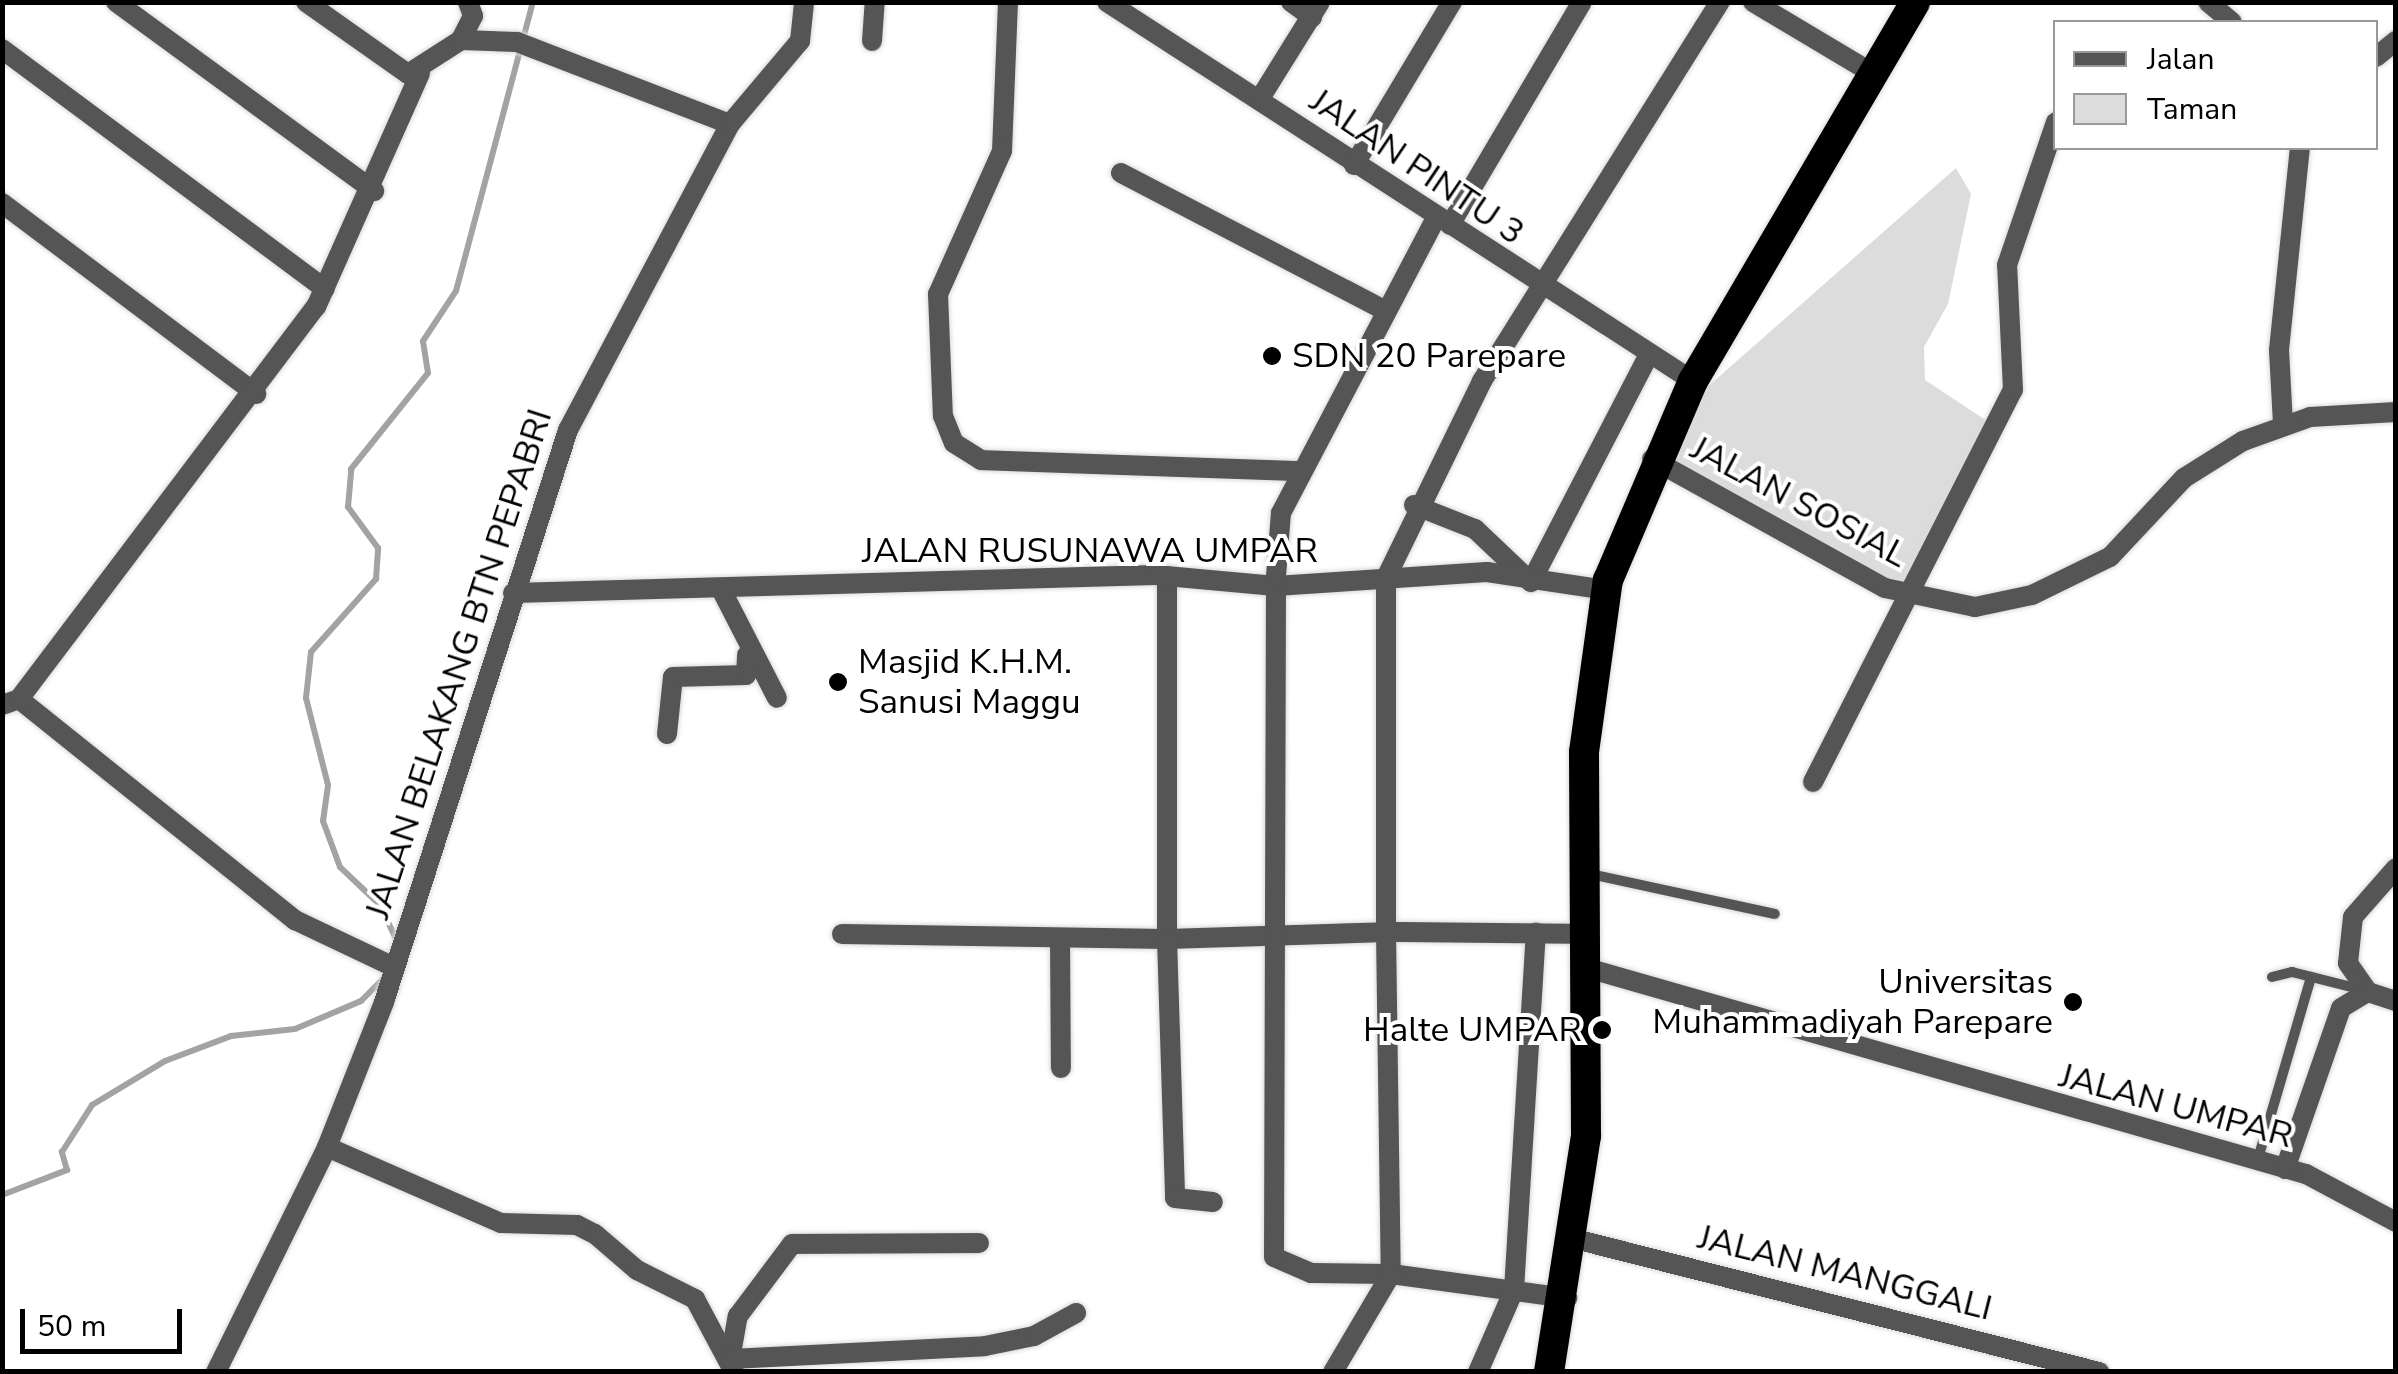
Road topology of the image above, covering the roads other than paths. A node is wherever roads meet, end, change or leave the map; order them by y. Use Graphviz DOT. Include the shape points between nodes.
graph roads {
  1 [pos="116,2"];
  2 [pos="306,2"];
  3 [pos="804,2"];
  4 [pos="875,2"];
  5 [pos="1008,2"];
  6 [pos="1108,2"];
  7 [pos="1290,2"];
  8 [pos="1452,2"];
  9 [pos="1582,2"];
  10 [pos="1720,2"];
  11 [pos="1753,2"];
  12 [pos="1915,2"];
  13 [pos="2208,2"];
  14 [pos="468,3"];
  15 [pos="1316,10"];
  16 [pos="2230,20"];
  17 [pos="468,40"];
  18 [pos="872,41"];
  19 [pos="2,48"];
  20 [pos="420,74"];
  21 [pos="1874,74"];
  22 [pos="1259,100"];
  23 [pos="730,124"];
  24 [pos="2053,131"];
  25 [pos="2300,150"];
  26 [pos="1354,164"];
  27 [pos="1121,173"];
  28 [pos="374,191"];
  29 [pos="2,202"];
  30 [pos="1444,220"];
  31 [pos="1540,288"];
  32 [pos="326,289"];
  33 [pos="1386,311"];
  34 [pos="1648,356"];
  35 [pos="1693,381"];
  36 [pos="256,394"];
  37 [pos="2396,412"];
  38 [pos="2283,424"];
  39 [pos="1652,459"];
  40 [pos="1300,470"];
  41 [pos="1414,505"];
  42 [pos="1167,576"];
  43 [pos="1386,578"];
  44 [pos="1530,582"];
  45 [pos="1276,586"];
  46 [pos="1606,590"];
  47 [pos="722,591"];
  48 [pos="513,593"];
  49 [pos="1913,598"];
  50 [pos="747,655"];
  51 [pos="777,698"];
  52 [pos="10,702"];
  53 [pos="667,734"];
  54 [pos="1813,782"];
  55 [pos="2396,868"];
  56 [pos="1584,872"];
  57 [pos="1775,914"];
  58 [pos="1386,932"];
  59 [pos="842,934"];
  60 [pos="1536,934"];
  61 [pos="1584,934"];
  62 [pos="1271,936"];
  63 [pos="1060,939"];
  64 [pos="1167,939"];
  65 [pos="394,967"];
  66 [pos="1586,968"];
  67 [pos="2272,976"];
  68 [pos="2311,977"];
  69 [pos="2368,992"];
  70 [pos="2396,1001"];
  71 [pos="1060,1068"];
  72 [pos="326,1147"];
  73 [pos="2257,1162"];
  74 [pos="2285,1169"];
  75 [pos="1213,1202"];
  76 [pos="2396,1222"];
  77 [pos="1575,1239"];
  78 [pos="978,1244"];
  79 [pos="1391,1274"];
  80 [pos="1514,1290"];
  81 [pos="1566,1298"];
  82 [pos="1076,1313"];
  83 [pos="732,1362"];
  84 [pos="216,1372"];
  85 [pos="1333,1372"];
  86 [pos="1478,1372"];
  87 [pos="1549,1372"];
  88 [pos="2099,1372"];
  1 -- 28 [label="street"];
  2 -- 20 [label="street" via="400,71"];
  3 -- 23 [label="street, JALAN BELAKANG BTN PEPABRI" via="800,41"];
  4 -- 18 [label="street"];
  5 -- 40 [label="street" via="1002,151 938,294 944,416 954,443 981,460"];
  6 -- 22 [label="street, JALAN PINTU 3"];
  7 -- 15 [label="street"];
  8 -- 26 [label="street"];
  9 -- 30 [label="street"];
  10 -- 31 [label="street"];
  11 -- 21 [label="street"];
  12 -- 21 [label="highway"];
  13 -- 16 [label="street"];
  14 -- 17 [label="street"];
  15 -- 22 [label="street"];
  17 -- 20 [label="street"];
  17 -- 23 [label="street" via="506,42"];
  19 -- 32 [label="street"];
  20 -- 28 [label="street"];
  21 -- 35 [label="highway"];
  22 -- 26 [label="street, JALAN PINTU 3"];
  23 -- 48 [label="street, JALAN BELAKANG BTN PEPABRI" via="588,387"];
  24 -- 49 [label="street" via="2007,265 2012,390"];
  25 -- 38 [label="street" via="2279,350"];
  26 -- 30 [label="street, JALAN PINTU 3"];
  27 -- 33 [label="street"];
  28 -- 32 [label="street"];
  29 -- 36 [label="street"];
  30 -- 31 [label="street, JALAN PINTU 3"];
  30 -- 33 [label="street"];
  31 -- 34 [label="street, JALAN PINTU 3"];
  31 -- 41 [label="street"];
  32 -- 36 [label="street"];
  33 -- 40 [label="street"];
  34 -- 35 [label="street, JALAN PINTU 3"];
  34 -- 44 [label="street"];
  35 -- 39 [label="highway"];
  36 -- 52 [label="street"];
  37 -- 38 [label="street, JALAN SOSIAL"];
  38 -- 49 [label="street, JALAN SOSIAL" via="2208,461 2110,557 2056,586 1975,607"];
  39 -- 46 [label="highway"];
  39 -- 49 [label="street, JALAN SOSIAL"];
  40 -- 45 [label="street" via="1280,516"];
  41 -- 43 [label="street"];
  41 -- 44 [label="street" via="1474,529"];
  42 -- 45 [label="street, JALAN RUSUNAWA UMPAR"];
  42 -- 47 [label="street, JALAN RUSUNAWA UMPAR"];
  42 -- 64 [label="street"];
  43 -- 44 [label="street, JALAN RUSUNAWA UMPAR" via="1487,572"];
  43 -- 45 [label="street, JALAN RUSUNAWA UMPAR"];
  43 -- 58 [label="street"];
  44 -- 46 [label="street, JALAN RUSUNAWA UMPAR"];
  45 -- 62 [label="street"];
  46 -- 56 [label="highway" via="1584,752"];
  47 -- 48 [label="street, JALAN RUSUNAWA UMPAR"];
  47 -- 50 [label="street"];
  48 -- 65 [label="street, JALAN BELAKANG BTN PEPABRI"];
  49 -- 54 [label="street" via="1848,701"];
  50 -- 51 [label="street"];
  50 -- 53 [label="street" via="746,675 673,677"];
  52 -- 65 [label="street" via="295,920"];
  55 -- 69 [label="street" via="2353,917 2348,963"];
  56 -- 57 [label="lane"];
  56 -- 61 [label="highway"];
  58 -- 60 [label="street"];
  58 -- 62 [label="street"];
  58 -- 79 [label="street"];
  59 -- 63 [label="street"];
  60 -- 61 [label="street"];
  60 -- 80 [label="street"];
  61 -- 66 [label="highway"];
  62 -- 64 [label="street"];
  62 -- 79 [label="street" via="1274,1257 1300,1271"];
  63 -- 64 [label="street"];
  63 -- 71 [label="street"];
  64 -- 75 [label="street" via="1175,1198"];
  65 -- 72 [label="street, JALAN BELAKANG BTN PEPABRI"];
  66 -- 73 [label="street, JALAN UMPAR"];
  66 -- 77 [label="highway" via="1591,1054"];
  67 -- 68 [label="lane"];
  68 -- 69 [label="lane"];
  68 -- 73 [label="lane"];
  69 -- 70 [label="street"];
  69 -- 74 [label="street" via="2341,1008"];
  72 -- 83 [label="street" via="502,1223 595,1234 638,1270 695,1299"];
  72 -- 84 [label="street, JALAN BELAKANG BTN PEPABRI"];
  73 -- 74 [label="street, JALAN UMPAR"];
  74 -- 76 [label="street, JALAN UMPAR"];
  77 -- 81 [label="highway"];
  77 -- 88 [label="street, JALAN MANGGALI"];
  78 -- 83 [label="street" via="792,1244 738,1316"];
  79 -- 80 [label="street"];
  79 -- 85 [label="street"];
  80 -- 81 [label="street"];
  80 -- 86 [label="street"];
  81 -- 87 [label="highway"];
  82 -- 83 [label="street" via="1034,1336 985,1346"];
}
